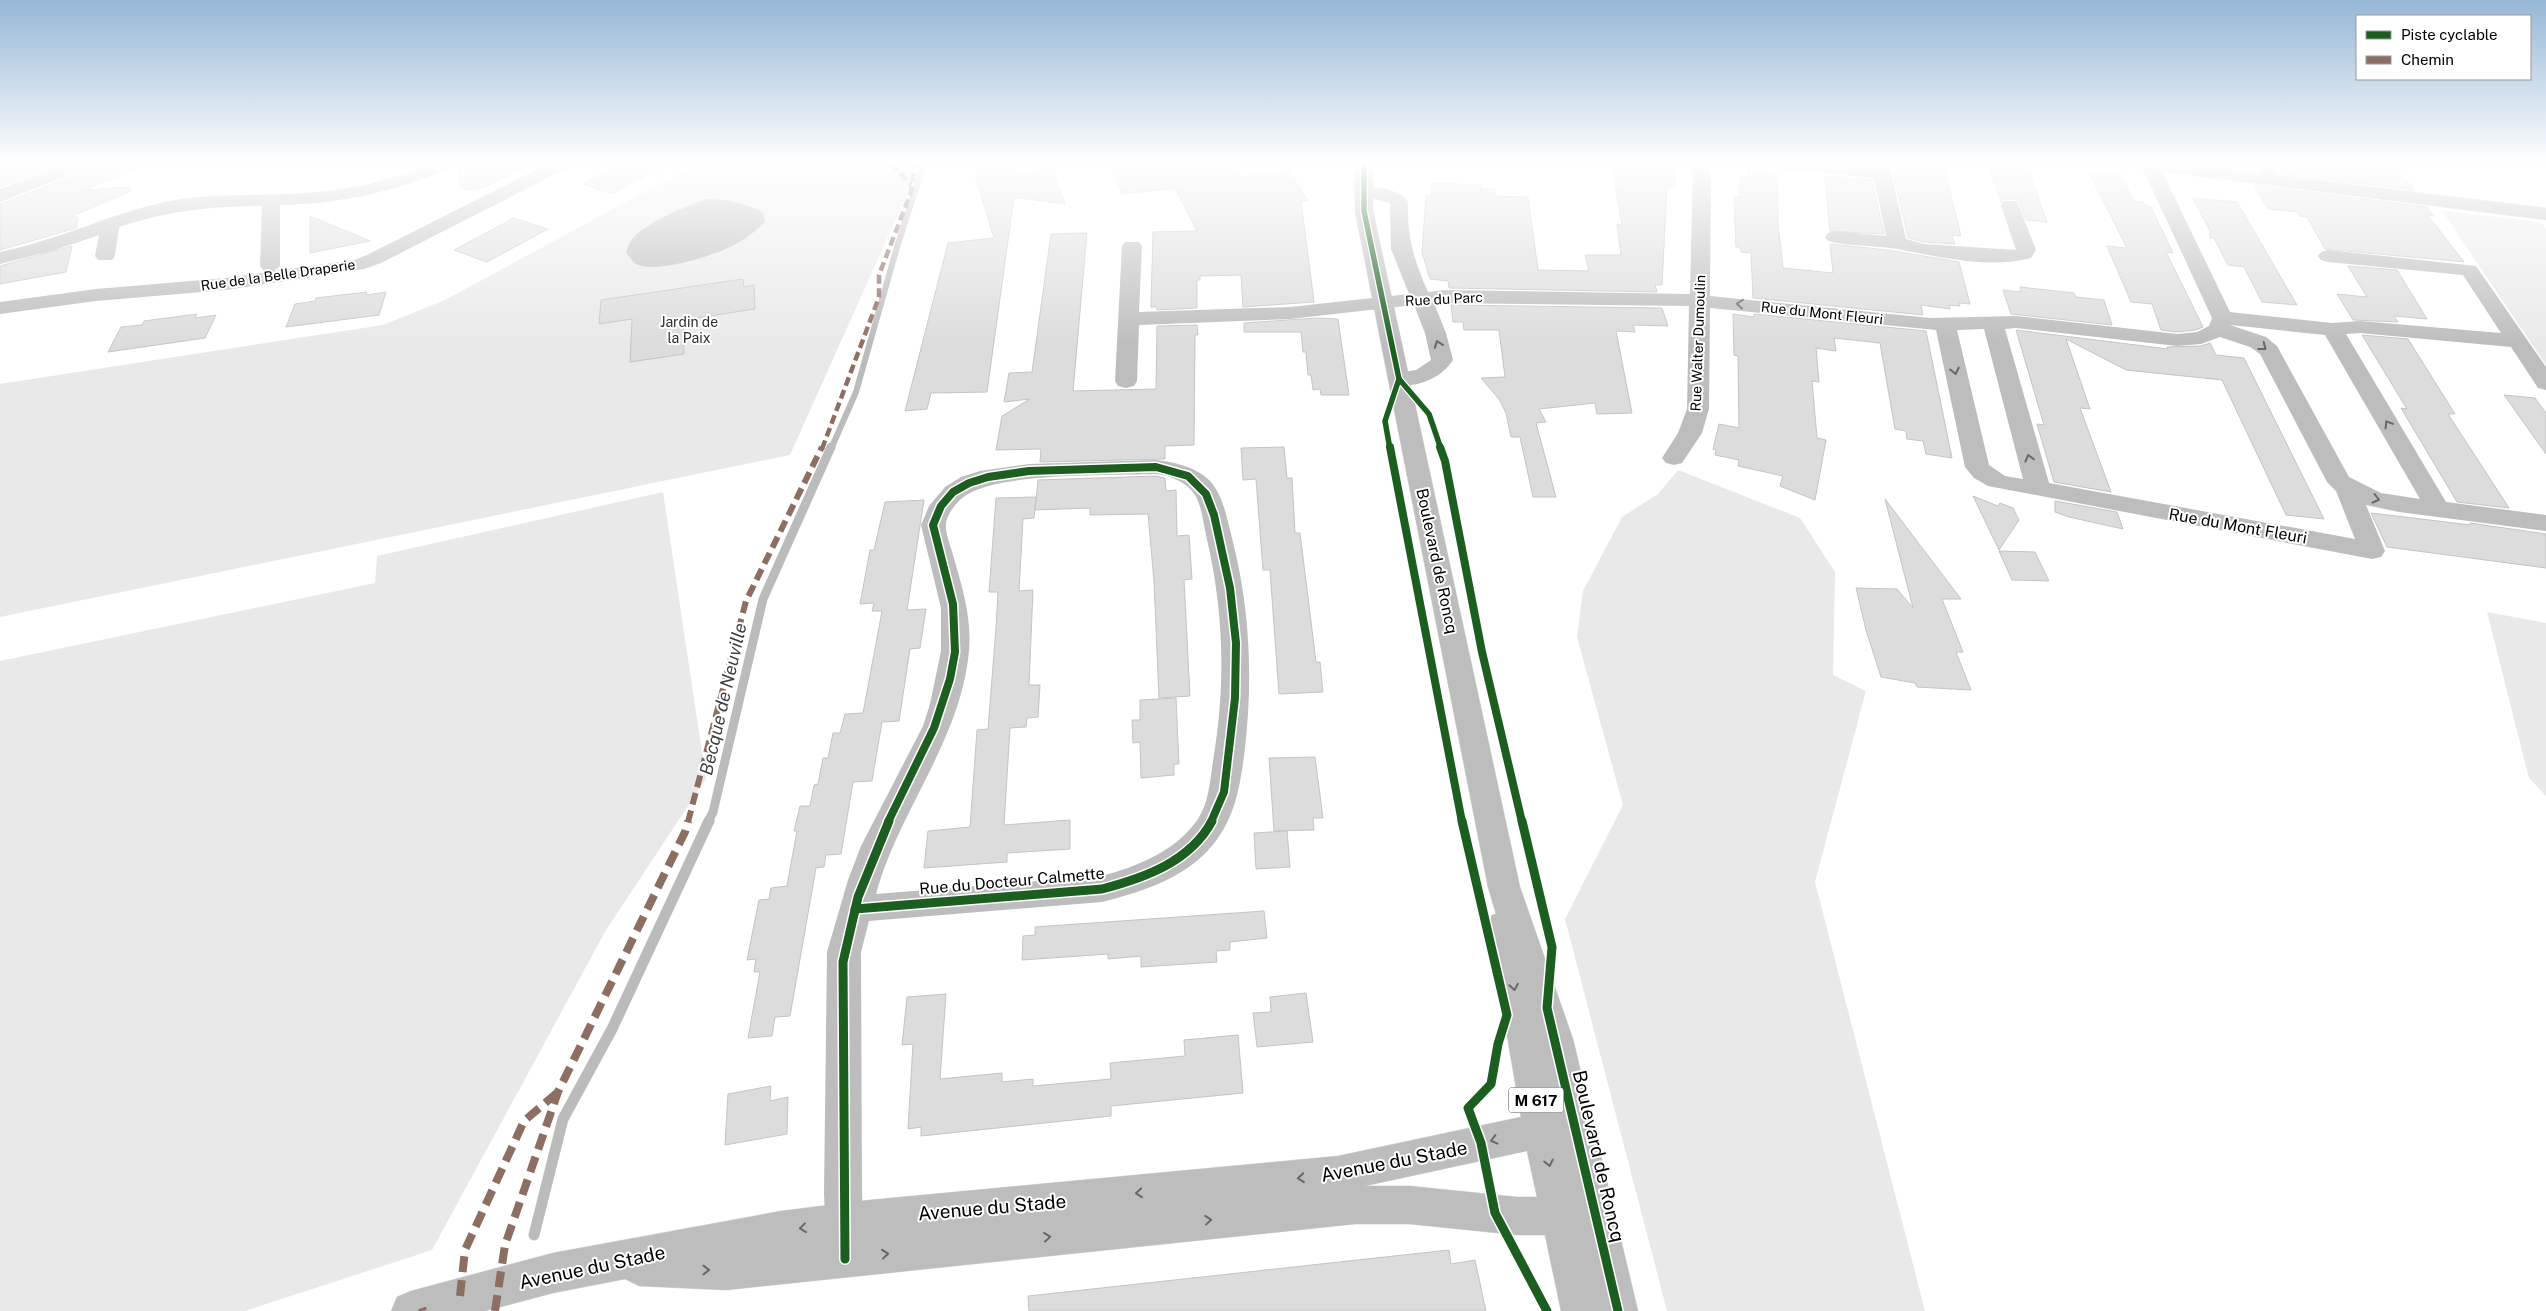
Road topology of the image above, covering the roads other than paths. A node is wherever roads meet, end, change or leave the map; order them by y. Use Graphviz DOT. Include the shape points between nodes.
graph roads {
  1 [pos="271,224"];
  2 [pos="443,224"];
  3 [pos="1367,224"];
  4 [pos="1371,224"];
  5 [pos="1398,224"];
  6 [pos="1701,224"];
  7 [pos="1893,224"];
  8 [pos="2017,224"];
  9 [pos="2171,224"];
  10 [pos="110,225"];
  11 [pos="1370,236"];
  12 [pos="1835,237"];
  13 [pos="1897,243"];
  14 [pos="1132,246"];
  15 [pos="105,256"];
  16 [pos="2328,256"];
  17 [pos="0,258"];
  18 [pos="270,266"];
  19 [pos="1421,298"];
  20 [pos="1700,300"];
  21 [pos="1384,303"];
  22 [pos="0,308"];
  23 [pos="1130,318"];
  24 [pos="1992,322"];
  25 [pos="1945,324"];
  26 [pos="2220,324"];
  27 [pos="2332,329"];
  28 [pos="2518,341"];
  29 [pos="1399,379"];
  30 [pos="1126,381"];
  31 [pos="2546,382"];
  32 [pos="1674,458"];
  33 [pos="2347,488"];
  34 [pos="2038,489"];
  35 [pos="2438,509"];
  36 [pos="2546,523"];
  37 [pos="855,909"];
  38 [pos="1560,1131"];
  39 [pos="1578,1216"];
  40 [pos="845,1241"];
  41 [pos="411,1311"];
  42 [pos="1581,1311"];
  43 [pos="1618,1311"];
  1 -- 18 [label="street"];
  2 -- 22 [label="street, Rue de la Belle Draperie" via="374,259 348,268"];
  3 -- 11 [label="street, Boulevard de Roncq / M 617"];
  4 -- 11 [label="street, Boulevard de Roncq / M 617"];
  5 -- 19 [label="street" via="1402,254"];
  6 -- 20 [label="street, Rue Walter Dumoulin"];
  7 -- 13 [label="street"];
  8 -- 13 [label="street" via="2026,246 2024,254 2019,256 2004,258 1924,250"];
  9 -- 26 [label="street"];
  10 -- 15 [label="street"];
  10 -- 17 [label="street" via="55,245"];
  11 -- 21 [label="street, Boulevard de Roncq / M 617"];
  12 -- 13 [label="street"];
  14 -- 23 [label="street"];
  16 -- 28 [label="street" via="2469,270"];
  19 -- 20 [label="street, Rue du Parc"];
  19 -- 21 [label="street, Rue du Parc"];
  29 -- 19 [label="street, one-way" via="1434,371 1442,360"];
  25 -- 20 [label="street, Rue du Mont Fleuri, one-way"];
  20 -- 32 [label="street, Rue Walter Dumoulin" via="1698,409 1690,433"];
  21 -- 23 [label="street, Rue du Parc" via="1290,313"];
  21 -- 29 [label="street, Boulevard de Roncq / M 617"];
  23 -- 30 [label="street"];
  24 -- 25 [label="street, Rue du Mont Fleuri"];
  24 -- 26 [label="street, Rue du Mont Fleuri" via="2177,340 2201,338"];
  34 -- 24 [label="street, one-way"];
  25 -- 34 [label="street, Rue du Mont Fleuri, one-way" via="1977,467 1986,477 1996,481"];
  26 -- 27 [label="street, Rue du Mont Fleuri"];
  26 -- 33 [label="street, Rue du Mont Fleuri, one-way" via="2269,350 2334,477"];
  27 -- 28 [label="street, Rue du Mont Fleuri" via="2360,327"];
  35 -- 27 [label="street, one-way"];
  28 -- 31 [label="street"];
  29 -- 38 [label="street, Boulevard de Roncq / M 617" via="1504,886 1548,1008"];
  33 -- 34 [label="street, Rue du Mont Fleuri" via="2372,551"];
  33 -- 35 [label="street, Rue du Mont Fleuri, one-way" via="2377,500"];
  35 -- 36 [label="street, Rue du Mont Fleuri"];
  37 -- 37 [label="street, Rue du Docteur Calmette" via="877,846 937,726 950,680 955,651 954,608 933,525 936,513 946,500 973,481 1001,472 1156,467 1181,472 1192,479 1208,497 1231,584 1237,640 1234,722 1223,789 1217,812 1208,828 1177,860 1126,883 1102,889"];
  37 -- 40 [label="street, Rue du Docteur Calmette" via="844,952"];
  38 -- 39 [label="street, Boulevard de Roncq / M 617"];
  38 -- 40 [label="street, Avenue du Stade, one-way" via="1517,1135 1338,1174"];
  40 -- 39 [label="street, one-way" via="1354,1205 1410,1204 1517,1216"];
  39 -- 42 [label="street, Boulevard de Roncq / M 617"];
  39 -- 43 [label="street, Boulevard de Roncq / M 617"];
  40 -- 41 [label="street, Avenue du Stade" via="726,1270 605,1263 553,1273"];
}
